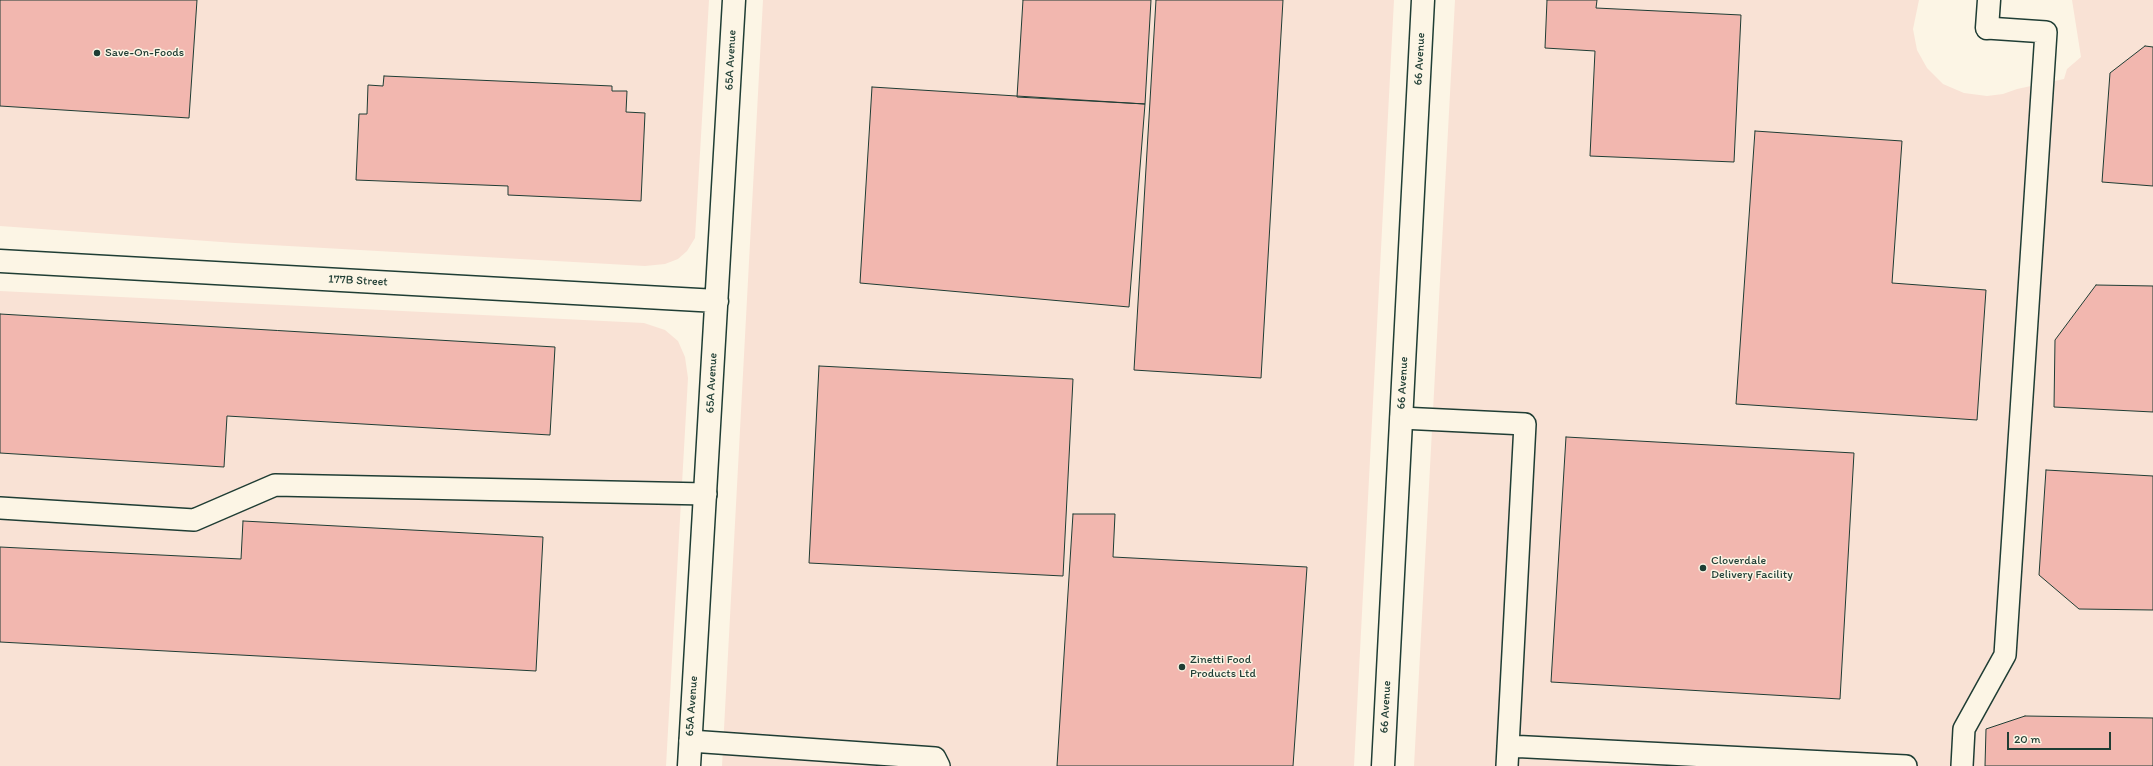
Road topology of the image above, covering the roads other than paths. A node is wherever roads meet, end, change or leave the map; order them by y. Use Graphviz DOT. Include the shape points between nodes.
graph roads {
  1 [pos="734,0"];
  2 [pos="1423,0"];
  3 [pos="1989,0"];
  4 [pos="1987,28"];
  5 [pos="0,261"];
  6 [pos="717,302"];
  7 [pos="1401,418"];
  8 [pos="706,494"];
  9 [pos="0,508"];
  10 [pos="690,741"];
  11 [pos="1508,746"];
  12 [pos="688,766"];
  13 [pos="939,766"];
  14 [pos="1383,766"];
  15 [pos="1507,766"];
  16 [pos="1906,766"];
  17 [pos="1962,766"];
  1 -- 6 [label="street, 65A Avenue"];
  2 -- 7 [label="street, 66 Avenue"];
  3 -- 4 [label="street"];
  4 -- 17 [label="lane" via="2046,32 2005,655 1964,729"];
  5 -- 6 [label="street, 177B Street"];
  6 -- 8 [label="street, 65A Avenue"];
  7 -- 11 [label="lane" via="1525,424"];
  7 -- 14 [label="street, 66 Avenue"];
  8 -- 9 [label="lane" via="275,485 194,520"];
  8 -- 10 [label="street, 65A Avenue"];
  10 -- 12 [label="street, 65A Avenue"];
  10 -- 13 [label="lane" via="935,758"];
  11 -- 15 [label="lane"];
  11 -- 16 [label="lane"];
}
